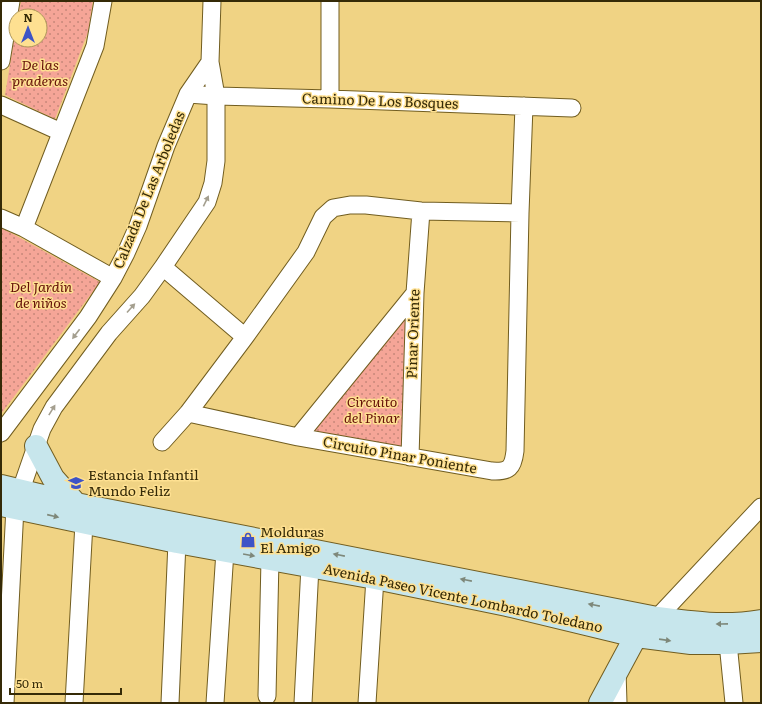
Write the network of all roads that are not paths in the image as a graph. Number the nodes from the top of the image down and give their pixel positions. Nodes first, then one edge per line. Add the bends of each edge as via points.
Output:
1 (11, 1) edge
2 (103, 1) edge
3 (212, 1) edge
4 (330, 1) edge
5 (1, 61) edge
6 (210, 62) junction
7 (188, 94) junction
8 (216, 96) junction
9 (330, 99) junction
10 (1, 105) edge
11 (524, 106) junction
12 (572, 108) dead end
13 (61, 132) junction
14 (421, 211) junction
15 (520, 213) junction
16 (1, 218) edge
17 (24, 228) junction
18 (163, 267) junction
19 (113, 278) junction
20 (414, 293) junction
21 (88, 317) junction
22 (109, 333) junction
23 (245, 337) junction
24 (188, 413) junction
25 (1, 434) edge
26 (298, 438) junction
27 (162, 442) dead end
28 (36, 446) junction
29 (410, 457) junction
30 (10, 497) edge
31 (761, 507) edge
32 (80, 513) junction
33 (177, 542) junction
34 (225, 551) junction
35 (270, 559) junction
36 (310, 566) junction
37 (375, 578) junction
38 (657, 618) junction
39 (761, 621) edge
40 (636, 636) junction
41 (761, 641) edge
42 (728, 643) junction
43 (617, 671) junction
44 (267, 696) dead end
45 (5, 703) edge
46 (74, 703) edge
47 (170, 703) edge
48 (215, 703) edge
49 (303, 703) edge
50 (368, 703) edge
51 (600, 703) edge
52 (618, 703) edge
53 (734, 703) edge

1 - 5 street
2 - 13 street via 95,46
3 - 6 street
4 - 9 street
6 - 7 street, Calzada De Las Arboledas
6 - 8 street
7 - 8 street, Camino De Los Bosques
7 - 19 street, Calzada De Las Arboledas via 166,146 138,226
8 - 9 street, Camino De Los Bosques
18 -> 8 street via 207,202 213,183 216,161
9 - 11 street, Camino De Los Bosques
10 - 13 street
11 - 12 street, Camino De Los Bosques
11 - 15 street
13 - 17 street
14 - 15 street
14 - 20 street, Pinar Oriente
14 - 23 street via 366,205 333,208 323,217 306,252
15 - 29 street, Circuito Pinar Poniente via 515,451 512,465 503,472
16 - 17 street
17 - 19 street
22 -> 18 street via 142,296
18 - 23 street
19 - 21 street, Calzada De Las Arboledas
20 - 26 street, Circuito Pinar Poniente
20 - 29 street, Pinar Oriente
21 - 22 street
21 -> 25 street, Calzada De Las Arboledas
28 -> 22 street via 54,408
23 - 24 street
24 - 26 street, Circuito Pinar Poniente
24 - 27 street
26 - 29 street, Circuito Pinar Poniente
28 - 30 street
28 - 32 main road via 53,478
30 - 32 main road, Avenida Paseo Vicente Lombardo Toledano
30 - 45 street
31 - 38 street
32 - 33 main road, Avenida Paseo Vicente Lombardo Toledano
38 -> 32 main road, Avenida Paseo Vicente Lombardo Toledano
32 - 46 street
33 - 34 main road, Avenida Paseo Vicente Lombardo Toledano
33 - 47 street
34 -> 35 main road, Avenida Paseo Vicente Lombardo Toledano
34 - 48 street
35 - 36 main road, Avenida Paseo Vicente Lombardo Toledano
35 - 44 street
36 - 37 main road, Avenida Paseo Vicente Lombardo Toledano
36 - 49 street
37 - 40 main road, Avenida Paseo Vicente Lombardo Toledano via 507,605
37 - 50 street
39 -> 38 main road, Avenida Paseo Vicente Lombardo Toledano via 699,624
38 - 40 main road
40 -> 42 main road, Avenida Paseo Vicente Lombardo Toledano via 691,643
40 - 43 main road
41 - 42 main road, Avenida Paseo Vicente Lombardo Toledano
42 - 53 street
43 - 51 main road
43 - 52 street

